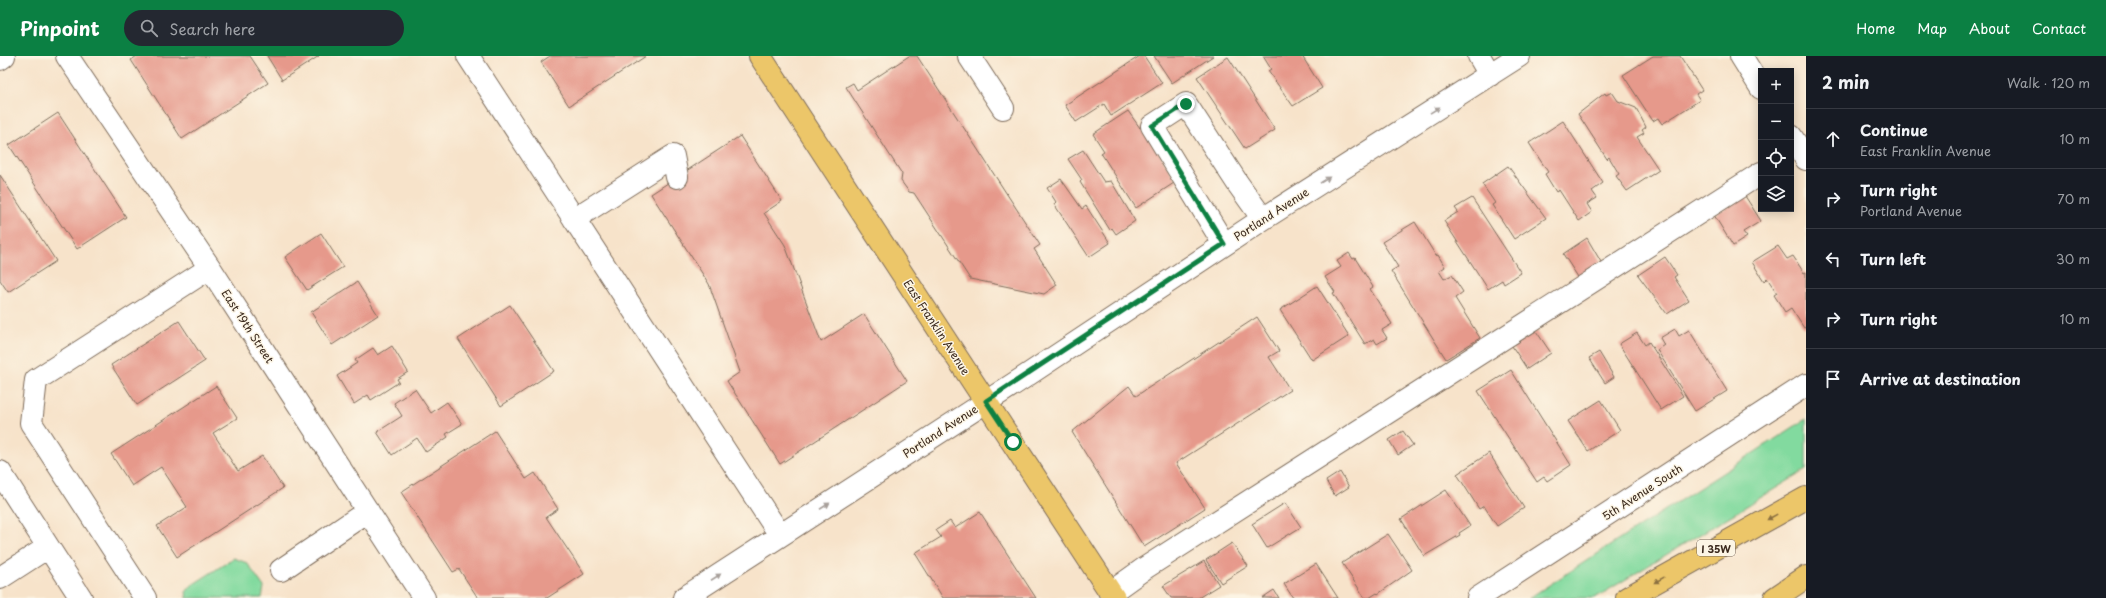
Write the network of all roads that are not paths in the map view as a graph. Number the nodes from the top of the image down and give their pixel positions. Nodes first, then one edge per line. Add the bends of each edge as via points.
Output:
1 (4, 56) edge
2 (67, 56) edge
3 (468, 56) edge
4 (969, 56) edge
5 (1479, 56) edge
6 (1519, 56) edge
7 (1741, 56) edge
8 (0, 58) edge
9 (766, 58) edge
10 (1490, 75) junction
11 (1758, 83) edge
12 (1003, 108) dead end
13 (1758, 175) edge
14 (677, 177) dead end
15 (574, 219) junction
16 (1263, 219) junction
17 (1224, 244) junction
18 (210, 268) junction
19 (1806, 384) edge
20 (986, 401) junction
21 (0, 472) edge
22 (1806, 498) edge
23 (368, 511) junction
24 (780, 535) junction
25 (48, 547) junction
26 (281, 570) dead end
27 (1806, 577) edge
28 (0, 578) edge
29 (1112, 595) edge
30 (81, 598) edge
31 (145, 598) edge
32 (424, 598) edge
33 (684, 598) edge
34 (1478, 598) edge
35 (1627, 598) edge
36 (1775, 598) edge

1 - 8 street
2 - 18 street, East 19th Street
3 - 15 street
4 - 12 street
5 - 10 street
6 - 10 street, Portland Avenue
7 - 11 street
9 - 20 main road, East Franklin Avenue
16 -> 10 street, Portland Avenue
13 - 29 street via 1145,568
14 - 15 street via 673,156
15 - 24 street
16 - 17 street, Portland Avenue
16 - 17 street via 1186,104 1152,126
17 - 20 street, Portland Avenue
18 - 23 street, East 19th Street
18 - 31 street via 36,380 31,423
19 - 34 street, 5th Avenue South
24 -> 20 street, Portland Avenue
20 - 29 main road, East Franklin Avenue
21 - 25 street
22 -> 35 main road, I 35W
23 - 26 street
23 - 32 street, East 19th Street
33 -> 24 street, Portland Avenue
25 - 28 street
25 - 30 street
27 - 36 main road

